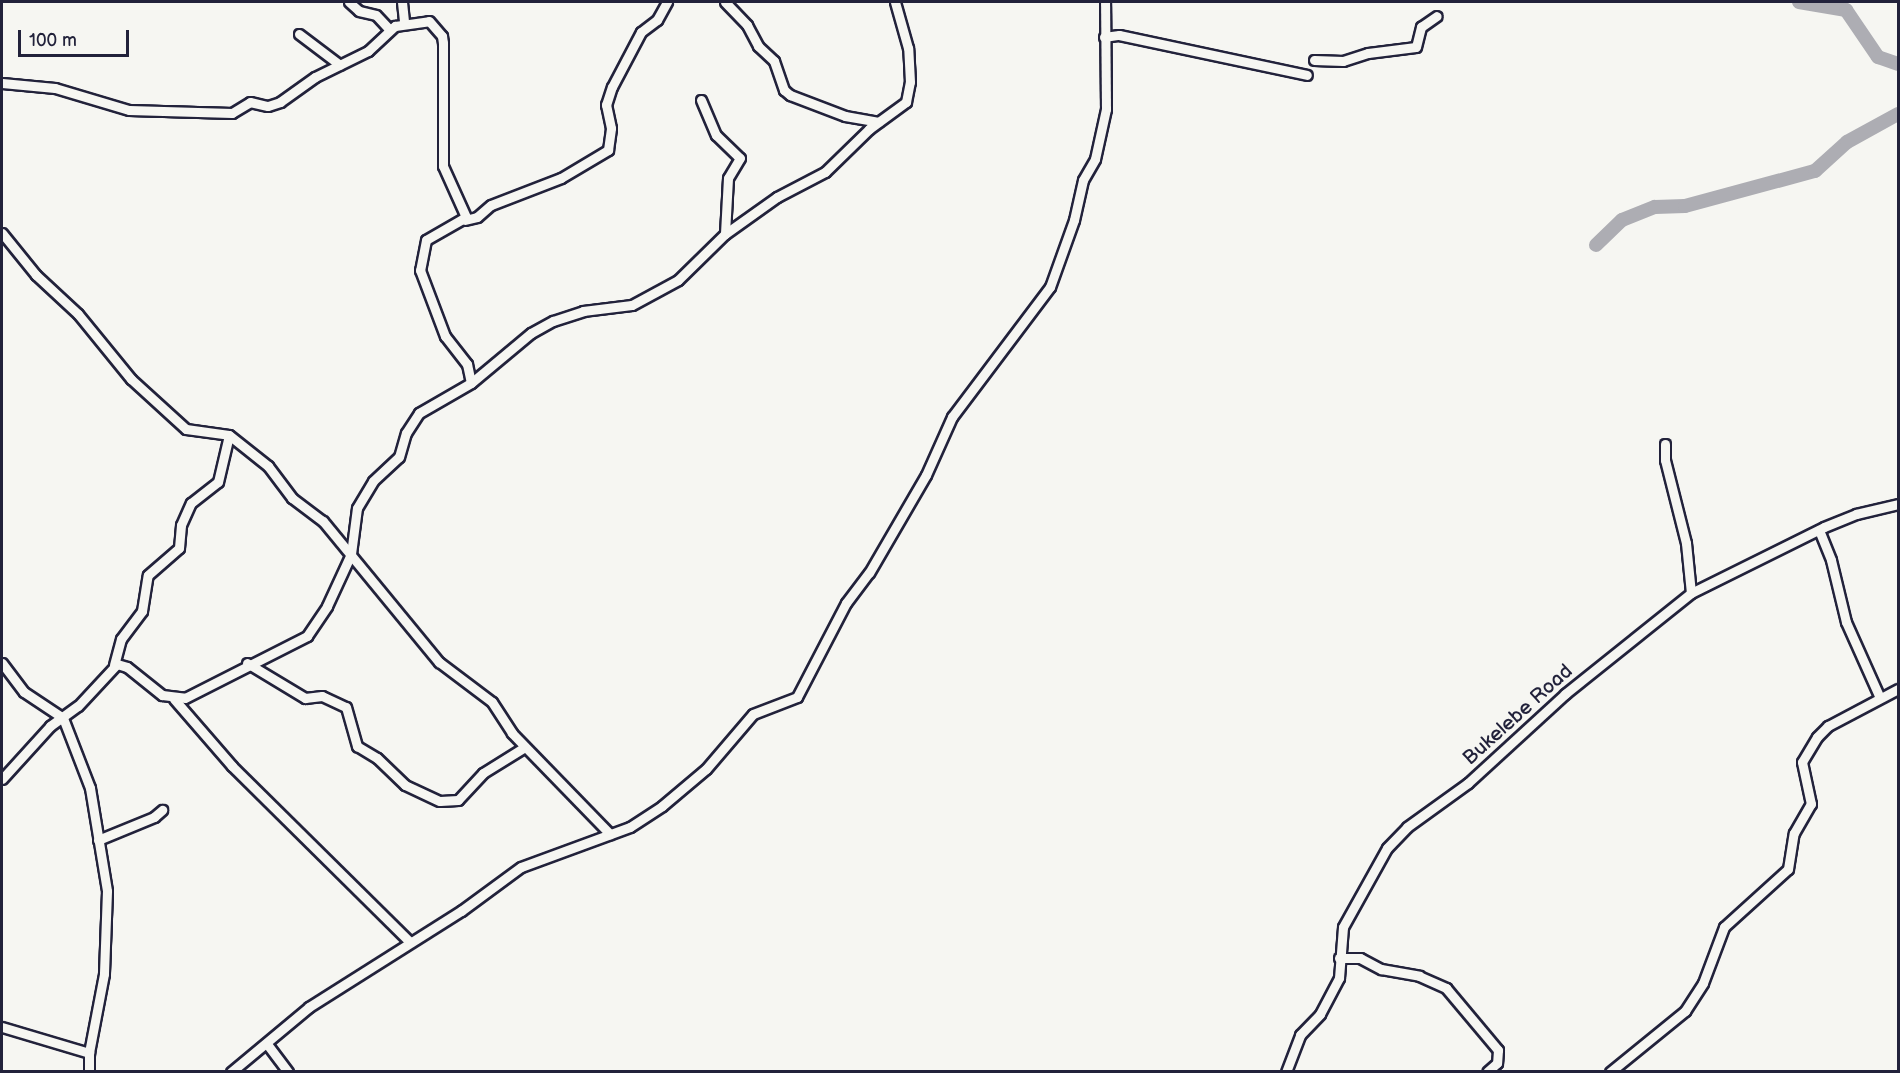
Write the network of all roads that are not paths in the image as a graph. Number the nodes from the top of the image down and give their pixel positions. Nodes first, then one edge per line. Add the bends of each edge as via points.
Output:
1 (349, 2) edge
2 (402, 2) edge
3 (667, 2) edge
4 (725, 2) edge
5 (895, 2) edge
6 (1105, 2) edge
7 (1437, 16) dead end
8 (404, 22) junction
9 (389, 29) junction
10 (299, 34) dead end
11 (1104, 37) junction
12 (1314, 60) dead end
13 (340, 65) junction
14 (1307, 75) dead end
15 (2, 83) edge
16 (701, 100) dead end
17 (878, 122) junction
18 (465, 220) junction
19 (2, 233) edge
20 (725, 234) junction
21 (471, 383) junction
22 (229, 435) junction
23 (1665, 444) dead end
24 (1899, 504) edge
25 (1819, 530) junction
26 (351, 554) junction
27 (1691, 593) junction
28 (2, 663) edge
29 (247, 663) junction
30 (114, 665) junction
31 (1899, 689) edge
32 (1880, 698) junction
33 (174, 699) junction
34 (63, 718) junction
35 (525, 747) junction
36 (2, 779) edge
37 (162, 810) dead end
38 (610, 834) junction
39 (98, 840) junction
40 (409, 940) junction
41 (1339, 958) junction
42 (2, 1026) edge
43 (267, 1044) junction
44 (89, 1053) junction
45 (89, 1071) edge
46 (231, 1071) edge
47 (288, 1071) edge
48 (1286, 1071) edge
49 (1487, 1071) edge
50 (1610, 1071) edge

1 - 9 street via 359,11 381,19
2 - 8 street
3 - 18 street via 657,20 640,32 608,98 612,142 608,150 561,178 491,205 477,217
4 - 17 street via 747,25 758,46 774,60 784,90 790,95 845,116
5 - 17 street via 908,48 910,89 906,102
6 - 11 street
7 - 12 street via 1421,27 1416,46 1368,53 1343,62
8 - 9 street
8 - 18 street via 429,21 442,36 442,166 464,208
9 - 13 street via 374,46
10 - 13 street
11 - 14 street via 1119,35
11 - 38 street via 1107,89 1100,138 1050,287 952,417 926,475 869,573 846,603 808,683 797,697 753,714 706,769 670,801 630,827
13 - 15 street via 274,105 250,102 232,113 129,110 55,88
16 - 20 street via 716,135 740,158 728,178
17 - 20 street via 815,179 777,197
18 - 21 street via 426,240 420,260 445,336 467,364
19 - 22 street via 36,275 78,314 131,379 186,429
20 - 21 street via 678,280 647,299 553,321
21 - 26 street via 426,408 412,421 399,457 373,481 357,508
22 - 26 street via 268,466 292,498 311,510
22 - 30 street via 218,482 191,503 181,525 179,548 148,575 142,611 121,639
23 - 27 street via 1665,460 1686,543
24 - 25 street, Bukelebe Road via 1856,514
25 - 27 street, Bukelebe Road
25 - 32 street via 1831,560 1846,622
26 - 29 street via 327,606 307,636
26 - 35 street via 439,662 492,702
27 - 41 street, Bukelebe Road via 1565,694 1468,783 1398,836 1342,927
28 - 34 street via 24,692
29 - 33 street via 198,692
29 - 35 street via 305,698 322,696 346,707 357,746 377,758 405,785 440,801 458,800 483,773
30 - 33 street via 127,667 150,687
30 - 34 street via 96,689
31 - 32 street
32 - 50 street via 1828,726 1817,737 1802,769 1811,804 1794,832 1788,869 1724,927 1703,983 1684,1011
33 - 40 street via 239,774
34 - 36 street via 50,726
34 - 39 street via 86,773
35 - 38 street
37 - 39 street
38 - 40 street via 521,867 461,911
39 - 44 street via 108,891 104,974
40 - 43 street via 309,1007
41 - 48 street, Bukelebe Road via 1339,978 1320,1014 1300,1035
41 - 49 street via 1360,958 1382,969 1419,976 1446,988 1498,1050 1497,1063
42 - 44 street
43 - 46 street
43 - 47 street
44 - 45 street

